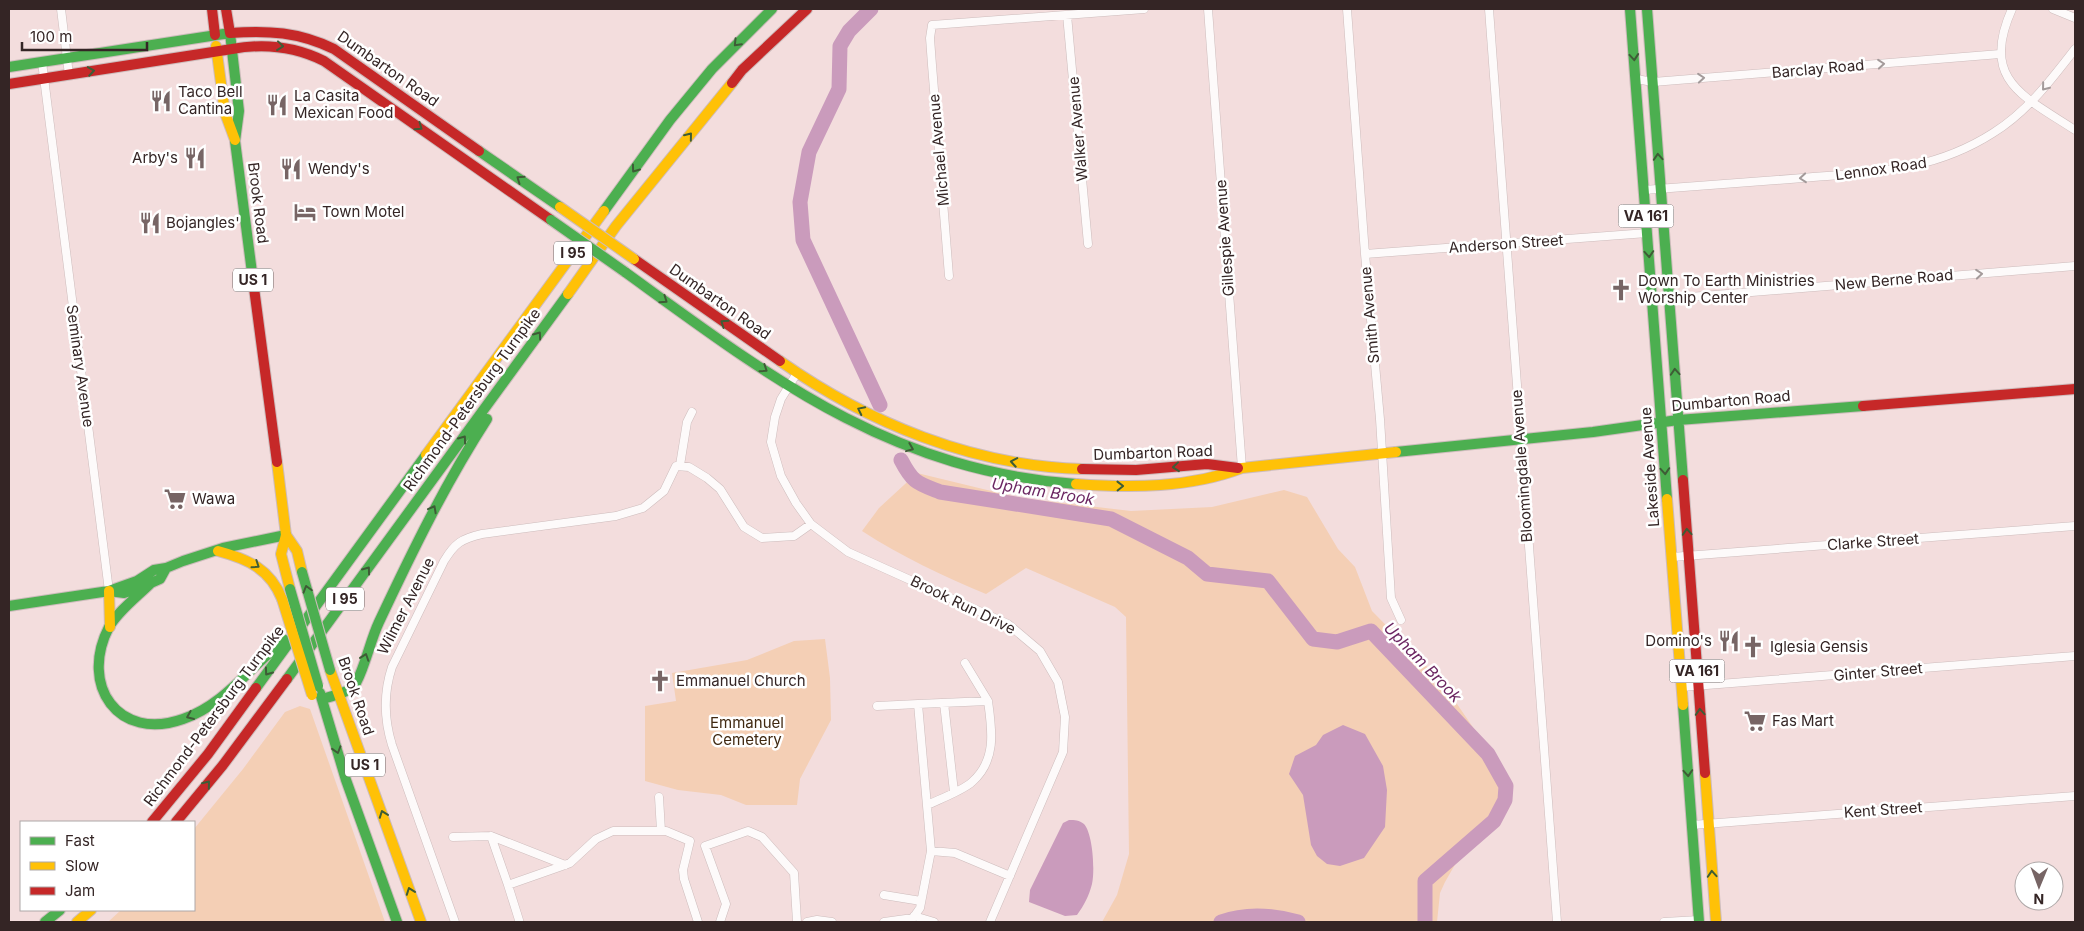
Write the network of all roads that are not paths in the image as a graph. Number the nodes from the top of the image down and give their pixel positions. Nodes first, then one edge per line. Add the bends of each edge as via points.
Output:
1 (61, 9) edge
2 (212, 9) edge
3 (226, 9) edge
4 (772, 9) edge
5 (807, 9) edge
6 (1144, 9) edge
7 (1208, 9) edge
8 (1347, 9) edge
9 (1488, 9) edge
10 (1630, 9) edge
11 (1647, 9) edge
12 (2012, 9) edge
13 (2054, 9) edge
14 (1067, 15) junction
15 (2075, 18) edge
16 (230, 33) junction
17 (215, 35) junction
18 (232, 49) junction
19 (2075, 49) edge
20 (217, 52) junction
21 (2000, 54) junction
22 (67, 58) junction
23 (42, 62) junction
24 (9, 67) edge
25 (69, 74) junction
26 (45, 78) junction
27 (1636, 79) junction
28 (1653, 82) junction
29 (9, 84) edge
30 (2032, 101) junction
31 (2075, 130) edge
32 (236, 141) junction
33 (1661, 189) junction
34 (1644, 190) junction
35 (1647, 233) junction
36 (1088, 244) dead end
37 (1505, 244) junction
38 (1365, 254) junction
39 (2075, 266) edge
40 (949, 276) dead end
41 (1669, 299) junction
42 (1652, 300) junction
43 (797, 374) junction
44 (510, 375) junction
45 (789, 386) junction
46 (2075, 389) edge
47 (692, 412) dead end
48 (1678, 420) junction
49 (1662, 422) junction
50 (1520, 440) junction
51 (1382, 454) junction
52 (680, 465) junction
53 (1242, 468) junction
54 (811, 524) junction
55 (2075, 526) edge
56 (286, 535) junction
57 (214, 550) junction
58 (1688, 556) junction
59 (1672, 557) junction
60 (166, 568) junction
61 (151, 583) junction
62 (109, 592) junction
63 (9, 606) edge
64 (1401, 620) dead end
65 (110, 628) junction
66 (296, 632) junction
67 (2075, 656) edge
68 (966, 663) dead end
69 (1698, 686) junction
70 (1681, 687) junction
71 (317, 693) junction
72 (339, 694) junction
73 (988, 702) junction
74 (944, 703) junction
75 (918, 704) junction
76 (877, 706) dead end
77 (954, 792) junction
78 (2075, 796) edge
79 (659, 797) dead end
80 (927, 805) junction
81 (153, 821) edge
82 (177, 821) edge
83 (1708, 823) junction
84 (1692, 825) junction
85 (661, 831) junction
86 (491, 836) junction
87 (453, 837) dead end
88 (690, 841) junction
89 (705, 846) junction
90 (931, 851) junction
91 (565, 865) junction
92 (1010, 876) junction
93 (508, 885) junction
94 (884, 895) dead end
95 (922, 902) junction
96 (59, 911) edge
97 (90, 911) edge
98 (912, 919) edge
99 (519, 920) dead end
100 (1699, 921) edge
101 (45, 922) edge
102 (77, 922) edge
103 (397, 922) edge
104 (421, 922) edge
105 (455, 922) edge
106 (698, 922) edge
107 (720, 922) edge
108 (797, 922) edge
109 (807, 922) edge
110 (832, 922) edge
111 (884, 922) edge
112 (934, 922) edge
113 (990, 922) edge
114 (1557, 922) edge
115 (1664, 922) edge
116 (1716, 922) edge

1 - 22 street
2 - 17 main road, Brook Road
3 - 16 main road, Brook Road
4 -> 66 main road, Richmond-Petersburg Turnpike / I 95 via 712,69 670,120
44 -> 5 main road, Richmond-Petersburg Turnpike / I 95 via 616,226 736,77
6 - 14 street
7 - 53 street, Gillespie Avenue
8 - 38 street, Smith Avenue
9 - 37 street, Bloomingdale Avenue
10 -> 27 main road, Lakeside Avenue / VA 161
11 - 28 main road, Lakeside Avenue / VA 161
12 - 21 street
13 - 15 street
14 - 36 street, Walker Avenue
14 - 40 street, Michael Avenue via 933,25 930,38
16 - 17 main road, Dumbarton Road
16 - 18 main road, Brook Road / US 1
43 -> 16 main road, Dumbarton Road, bridge via 324,44 304,35 282,31
17 - 20 main road, Brook Road
17 - 22 main road, Dumbarton Road
18 - 20 main road, Dumbarton Road
18 - 32 main road, Brook Road / US 1 via 239,111
18 -> 45 main road, Dumbarton Road, bridge via 279,46 314,55
19 -> 30 street, Lennox Road
25 -> 20 main road, Dumbarton Road
20 - 32 main road, Brook Road / US 1 via 225,113
28 -> 21 street, Barclay Road
21 - 30 street via 2009,79
22 - 23 main road, Dumbarton Road
22 - 25 street
23 - 24 main road, Dumbarton Road
23 - 26 street, Seminary Avenue
25 - 26 main road, Dumbarton Road
26 - 29 main road, Dumbarton Road
26 - 62 street, Seminary Avenue
27 - 28 street, Barclay Road
27 - 34 main road, Lakeside Avenue / VA 161
33 -> 28 main road, Lakeside Avenue / VA 161
30 - 31 street
30 -> 33 street, Lennox Road via 2014,118 1976,144 1925,164 1885,171
32 - 56 main road, Brook Road / US 1
33 - 34 street, Lennox Road
33 - 41 main road, Lakeside Avenue / VA 161
34 - 35 main road, Lakeside Avenue / VA 161
35 - 37 street, Anderson Street
35 -> 42 main road, Lakeside Avenue / VA 161
37 - 38 street, Anderson Street
37 - 50 street, Bloomingdale Avenue
38 - 51 street, Smith Avenue
41 -> 39 street, New Berne Road
41 - 42 street, New Berne Road
48 -> 41 main road, Lakeside Avenue / VA 161
42 - 49 main road, Lakeside Avenue / VA 161
43 - 45 street
53 -> 43 main road, Dumbarton Road via 1207,464 1102,470 1059,468 994,458 899,428 838,399
72 -> 44 main road via 355,684 373,635 422,530 460,462 484,427
82 -> 44 main road, Richmond-Petersburg Turnpike / I 95 via 223,765
45 -> 53 main road, Dumbarton Road via 857,425 912,449 1005,476 1052,483 1128,486 1210,479
45 - 54 street via 772,426 772,451 796,503
46 - 48 main road, Dumbarton Road
47 - 52 street, Wilmer Avenue via 687,422
48 - 49 main road, Dumbarton Road
58 -> 48 main road, Lakeside Avenue / VA 161
49 - 50 main road, Dumbarton Road
49 -> 59 main road, Lakeside Avenue / VA 161
50 - 51 main road, Dumbarton Road
50 - 114 street, Bloomingdale Avenue
51 - 53 main road, Dumbarton Road
51 - 64 street, Smith Avenue via 1392,598
52 - 54 street via 698,472 720,489 744,527 762,538 794,536
52 - 105 street, Wilmer Avenue via 676,466 664,491 643,508 630,513 482,534 461,540 444,561 392,667 385,695 385,715 388,733
54 - 92 street, Brook Run Drive via 848,552 1008,624 1034,644 1054,673 1065,717 1063,752
55 - 58 street, Clarke Street
56 - 57 main road
56 - 71 main road, Brook Road / US 1, bridge via 281,554
72 -> 56 main road, Brook Road / US 1, bridge via 297,551
57 - 60 main road
57 -> 71 main road, bridge via 245,558 272,578
58 - 59 street, Clarke Street
58 - 69 main road, Lakeside Avenue / VA 161
59 - 70 main road, Lakeside Avenue / VA 161
60 - 61 main road via 160,579
60 - 62 main road via 154,570
61 - 62 main road via 124,593
61 - 65 main road
62 - 63 main road
62 - 65 main road
66 -> 65 main road via 216,702 185,718 144,724 124,716 103,694 99,681 100,658
66 -> 81 main road, Richmond-Petersburg Turnpike / I 95 via 208,754
67 - 69 street, Ginter Street
68 - 73 street
69 - 70 street, Ginter Street
83 -> 69 main road, Lakeside Avenue / VA 161
70 -> 84 main road, Lakeside Avenue / VA 161
71 - 72 main road
71 -> 103 main road, US 1
104 -> 72 main road, Brook Road / US 1
73 - 74 street
73 - 77 street via 992,745 982,770 972,782
74 - 75 street
74 - 77 street
75 - 76 street
75 - 80 street
77 - 80 street
78 - 83 street, Kent Street
79 - 85 street
80 - 90 street
83 - 84 street, Kent Street
116 -> 83 main road, Lakeside Avenue / VA 161
84 - 100 main road, Lakeside Avenue / VA 161
85 - 88 street
85 - 91 street via 613,831 596,839
86 - 87 street
86 - 91 street
86 - 93 street
88 - 89 street
88 - 106 street via 683,870
89 - 107 street via 726,904
89 - 108 street via 748,831 762,837 794,873
90 - 92 street via 955,853
90 - 95 street
91 - 93 street
92 - 113 street, Brook Run Drive
93 - 99 street
94 - 95 street
95 - 98 street
96 - 101 main road
97 - 102 main road
98 - 111 street
98 - 112 street
100 - 115 street
109 - 110 street

